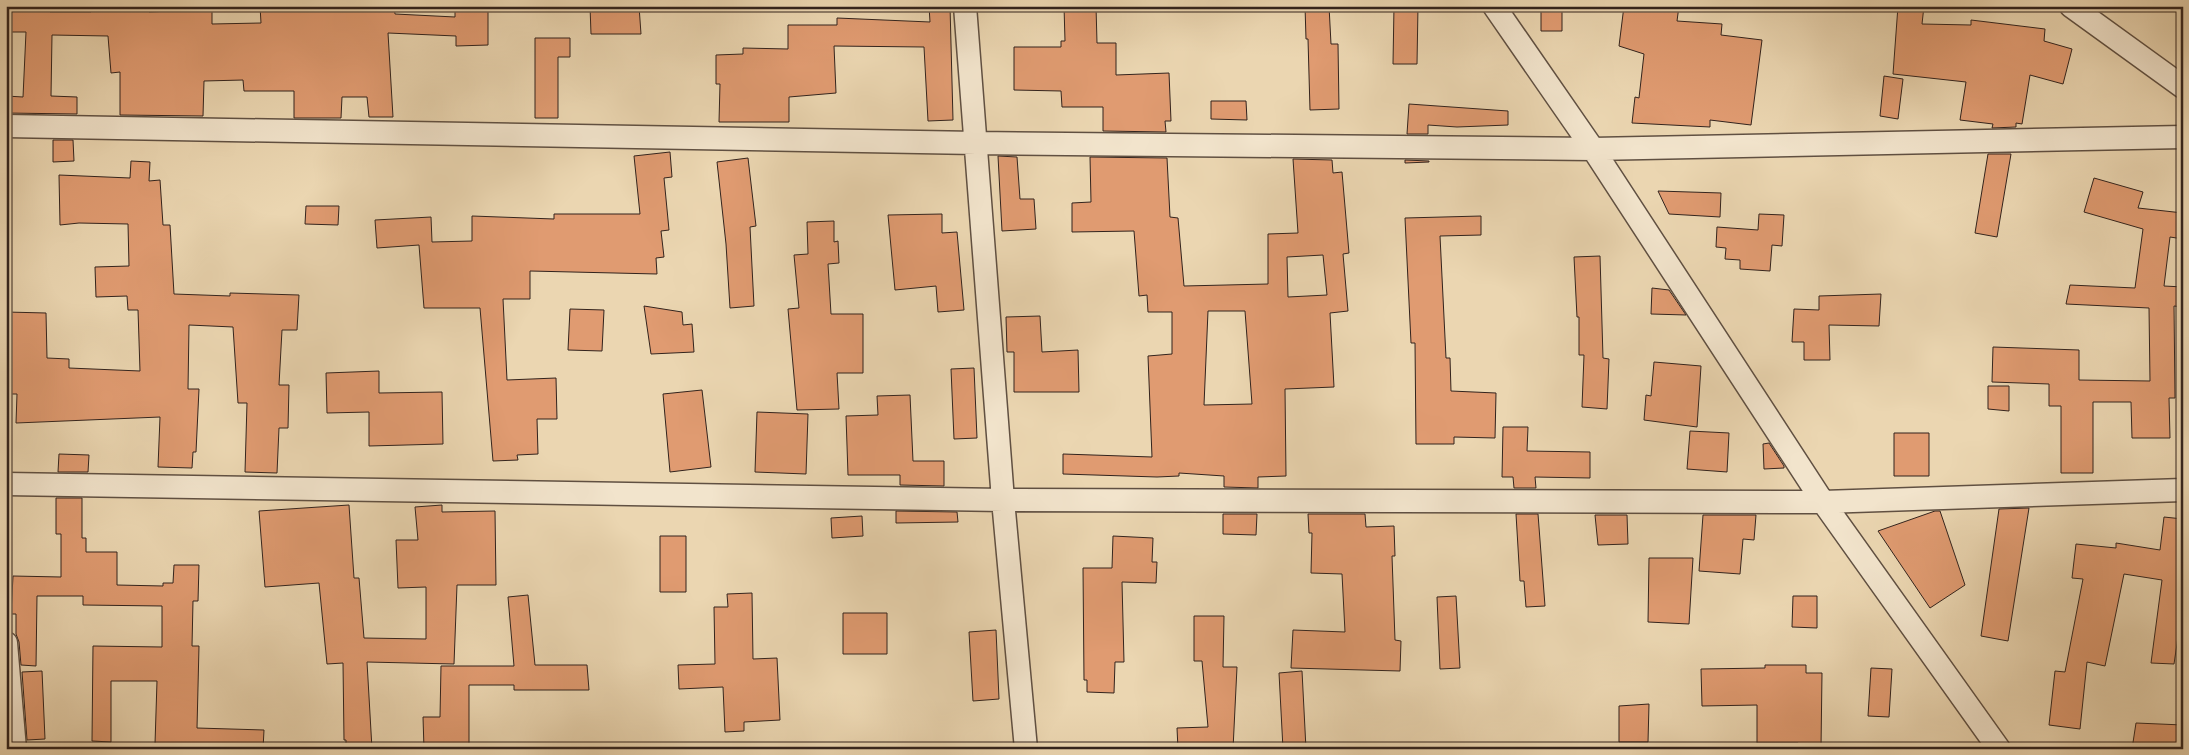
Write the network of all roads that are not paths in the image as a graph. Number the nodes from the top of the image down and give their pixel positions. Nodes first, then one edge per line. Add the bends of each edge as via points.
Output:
1 (965, 6) edge
2 (1494, 6) edge
3 (2071, 6) edge
4 (2183, 87) edge
5 (6, 126) edge
6 (2183, 137) edge
7 (976, 143) junction
8 (1593, 149) junction
9 (6, 484) edge
10 (2183, 490) edge
11 (1003, 500) junction
12 (1822, 502) junction
13 (6, 643) edge
14 (16, 749) edge
15 (1026, 749) edge
16 (1999, 749) edge

1 - 7 street
2 - 8 street
3 - 4 street
5 - 7 street
6 - 8 street
7 - 8 street
7 - 11 street
8 - 12 street
9 - 11 street
10 - 12 street
11 - 12 street
11 - 15 street
12 - 16 street
13 - 14 street

